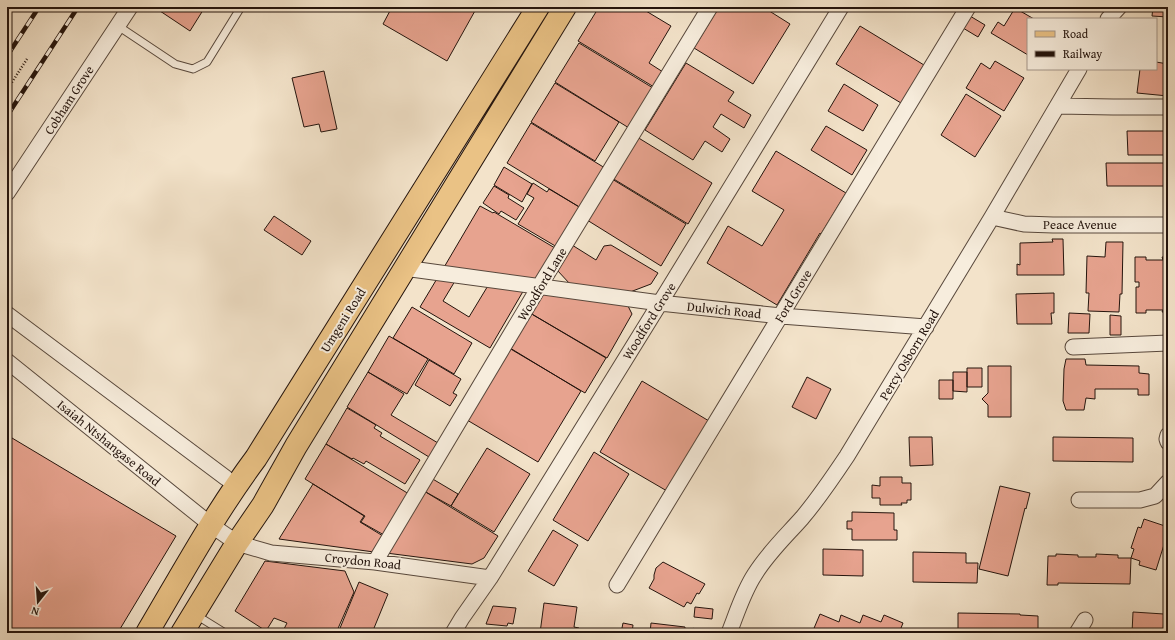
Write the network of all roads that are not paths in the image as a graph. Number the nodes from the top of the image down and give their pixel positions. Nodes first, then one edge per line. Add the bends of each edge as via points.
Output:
1 (130, 7) edge
2 (242, 7) edge
3 (538, 7) edge
4 (565, 7) edge
5 (710, 7) edge
6 (841, 7) edge
7 (968, 7) edge
8 (1106, 7) edge
9 (1119, 7) edge
10 (1104, 18) edge
11 (1109, 18) edge
12 (118, 26) junction
13 (1077, 70) edge
14 (1058, 106) junction
15 (1168, 107) edge
16 (7, 193) edge
17 (992, 217) junction
18 (1168, 224) edge
19 (404, 268) junction
20 (539, 287) junction
21 (660, 303) junction
22 (7, 314) edge
23 (781, 316) junction
24 (926, 327) junction
25 (1168, 343) edge
26 (1073, 347) dead end
27 (7, 361) edge
28 (1168, 435) edge
29 (1168, 442) edge
30 (226, 478) dead end
31 (1168, 482) edge
32 (1079, 500) dead end
33 (211, 525) junction
34 (237, 543) junction
35 (375, 562) junction
36 (490, 578) junction
37 (616, 585) dead end
38 (194, 614) junction
39 (1086, 620) dead end
40 (147, 633) edge
41 (182, 633) edge
42 (225, 633) edge
43 (453, 633) edge
44 (729, 633) edge
45 (1078, 633) edge

1 - 12 street, Cobham Grove
2 - 12 lane via 207,62 193,69 175,64
3 - 33 main road, Umgeni Road via 256,458
4 - 19 main road, Umgeni Road
5 - 20 street, Woodford Lane
6 - 21 street, Woodford Grove
7 - 23 street, Ford Grove
8 - 10 street
9 - 11 street
12 - 16 street, Cobham Grove
13 - 14 street, Percy Osborn Road
14 - 15 street
14 - 17 street, Percy Osborn Road
17 - 18 street, Peace Avenue via 1024,224
17 - 24 street, Percy Osborn Road
19 - 20 street, Dulwich Road
19 - 34 main road, Umgeni Road via 263,505
20 - 21 street, Dulwich Road
20 - 35 street, Woodford Lane
21 - 23 street, Dulwich Road
21 - 36 street, Woodford Grove
22 - 30 street
23 - 24 street, Dulwich Road
23 - 37 street, Ford Grove
24 - 44 street, Percy Osborn Road via 827,487 772,550 754,575
25 - 26 street
27 - 33 street, Isaiah Ntshangase Road
28 - 29 street
31 - 32 street via 1155,496 1140,500
33 - 34 street, Isaiah Ntshangase Road
33 - 40 main road, Umgeni Road
34 - 35 street, Croydon Road via 271,553
34 - 38 main road, Umgeni Road
35 - 36 street, Croydon Road
36 - 43 street, Woodford Grove
38 - 41 main road, Umgeni Road
38 - 42 lane
39 - 45 street

